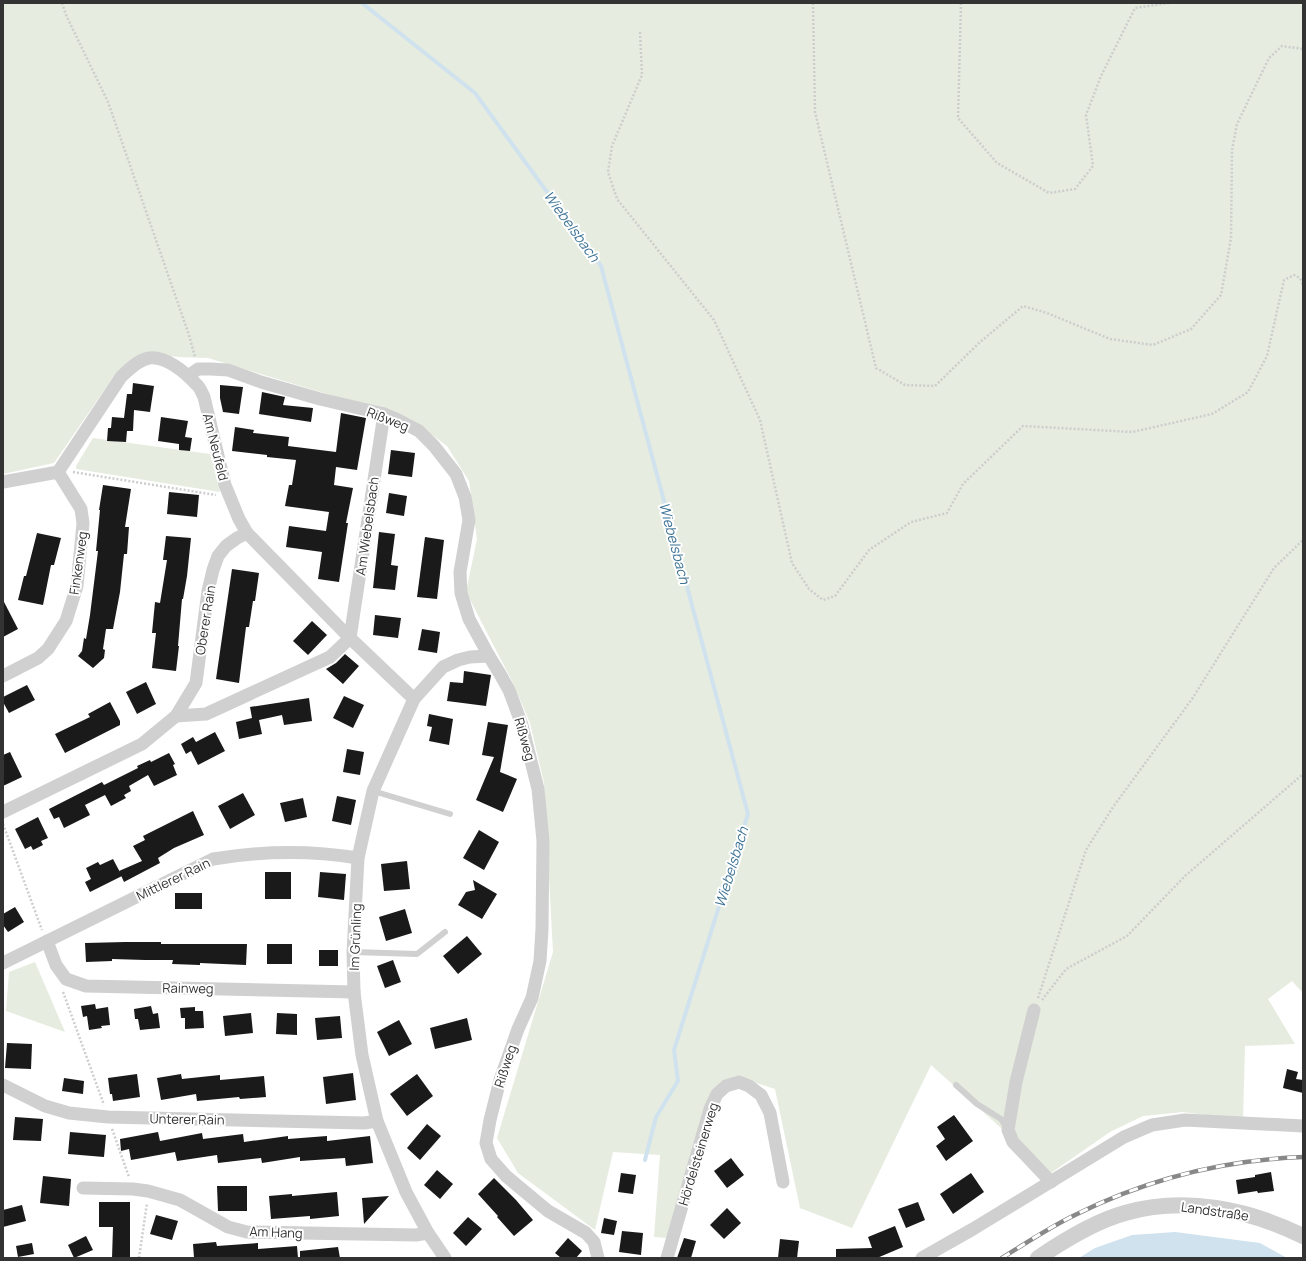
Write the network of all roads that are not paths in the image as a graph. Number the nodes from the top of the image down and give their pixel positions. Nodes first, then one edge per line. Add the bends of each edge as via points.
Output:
1 (193, 373) junction
2 (384, 414) junction
3 (59, 471) junction
4 (3, 482) edge
5 (247, 533) junction
6 (350, 638) junction
7 (489, 656) junction
8 (3, 676) edge
9 (414, 700) junction
10 (176, 716) junction
11 (373, 791) junction
12 (3, 812) edge
13 (450, 814) dead end
14 (358, 858) junction
15 (445, 932) dead end
16 (46, 941) junction
17 (353, 952) junction
18 (3, 963) edge
19 (354, 992) junction
20 (1034, 1010) road end
21 (3, 1085) edge
22 (956, 1085) dead end
23 (377, 1121) junction
24 (1303, 1126) edge
25 (1008, 1130) junction
26 (783, 1182) dead end
27 (1051, 1182) junction
28 (83, 1188) dead end
29 (428, 1233) junction
30 (1303, 1236) edge
31 (445, 1258) edge
32 (598, 1258) edge
33 (667, 1258) edge
34 (922, 1258) edge
35 (1038, 1258) edge

1 - 2 street, Rißweg via 211,369 228,370 320,399
1 - 3 street, Am Neufeld via 160,358 148,358 130,369 121,377
1 - 5 street, Am Neufeld via 204,397 225,485
2 - 6 street, Am Wiebelsbach
2 - 7 street, Rißweg via 419,432 434,446 456,474 465,497 469,520 460,572 461,593 469,619
3 - 4 street
3 - 8 street, Finkenweg via 81,509 83,523 77,586 66,621 48,649 38,658
5 - 6 street, Am Neufeld
5 - 10 street, Oberer Rain via 226,546 218,556 208,591 196,683
6 - 9 street, Am Neufeld
6 - 10 street via 330,657 206,714
7 - 9 street, Im Grünling via 470,657 443,667
7 - 32 street, Rißweg via 509,690 522,725 538,789 543,849 540,961 532,998 500,1080 486,1143 491,1159 506,1176 548,1211 586,1233 594,1242
9 - 11 street, Im Grünling
10 - 12 street, Oberer Rain via 142,744
11 - 13 lane
11 - 14 street, Im Grünling
14 - 16 street, Mittlerer Rain via 296,852 241,854 213,859
14 - 17 street, Im Grünling
15 - 17 lane via 416,954
16 - 18 street, Mittlerer Rain
16 - 19 street, Rainweg via 56,965 66,979 86,986
17 - 19 street, Im Grünling
19 - 23 street, Im Grünling via 362,1055
20 - 25 street via 1016,1082
21 - 23 street, Unterer Rain via 46,1106 69,1113 108,1117 364,1123
22 - 25 lane via 977,1104 1001,1119
23 - 29 street, Im Grünling via 406,1192
24 - 27 street via 1185,1120 1152,1125 1124,1137
25 - 27 street via 1012,1142
26 - 33 street, Hördelsteinerweg via 770,1113 760,1095 739,1082 726,1086 717,1094 710,1109
27 - 34 street
28 - 29 street, Am Hang via 148,1191 180,1200 228,1227 247,1232 416,1235
29 - 31 street, Im Grünling
30 - 35 street, Landstraße via 1254,1216 1225,1209 1167,1205 1124,1213 1091,1226

